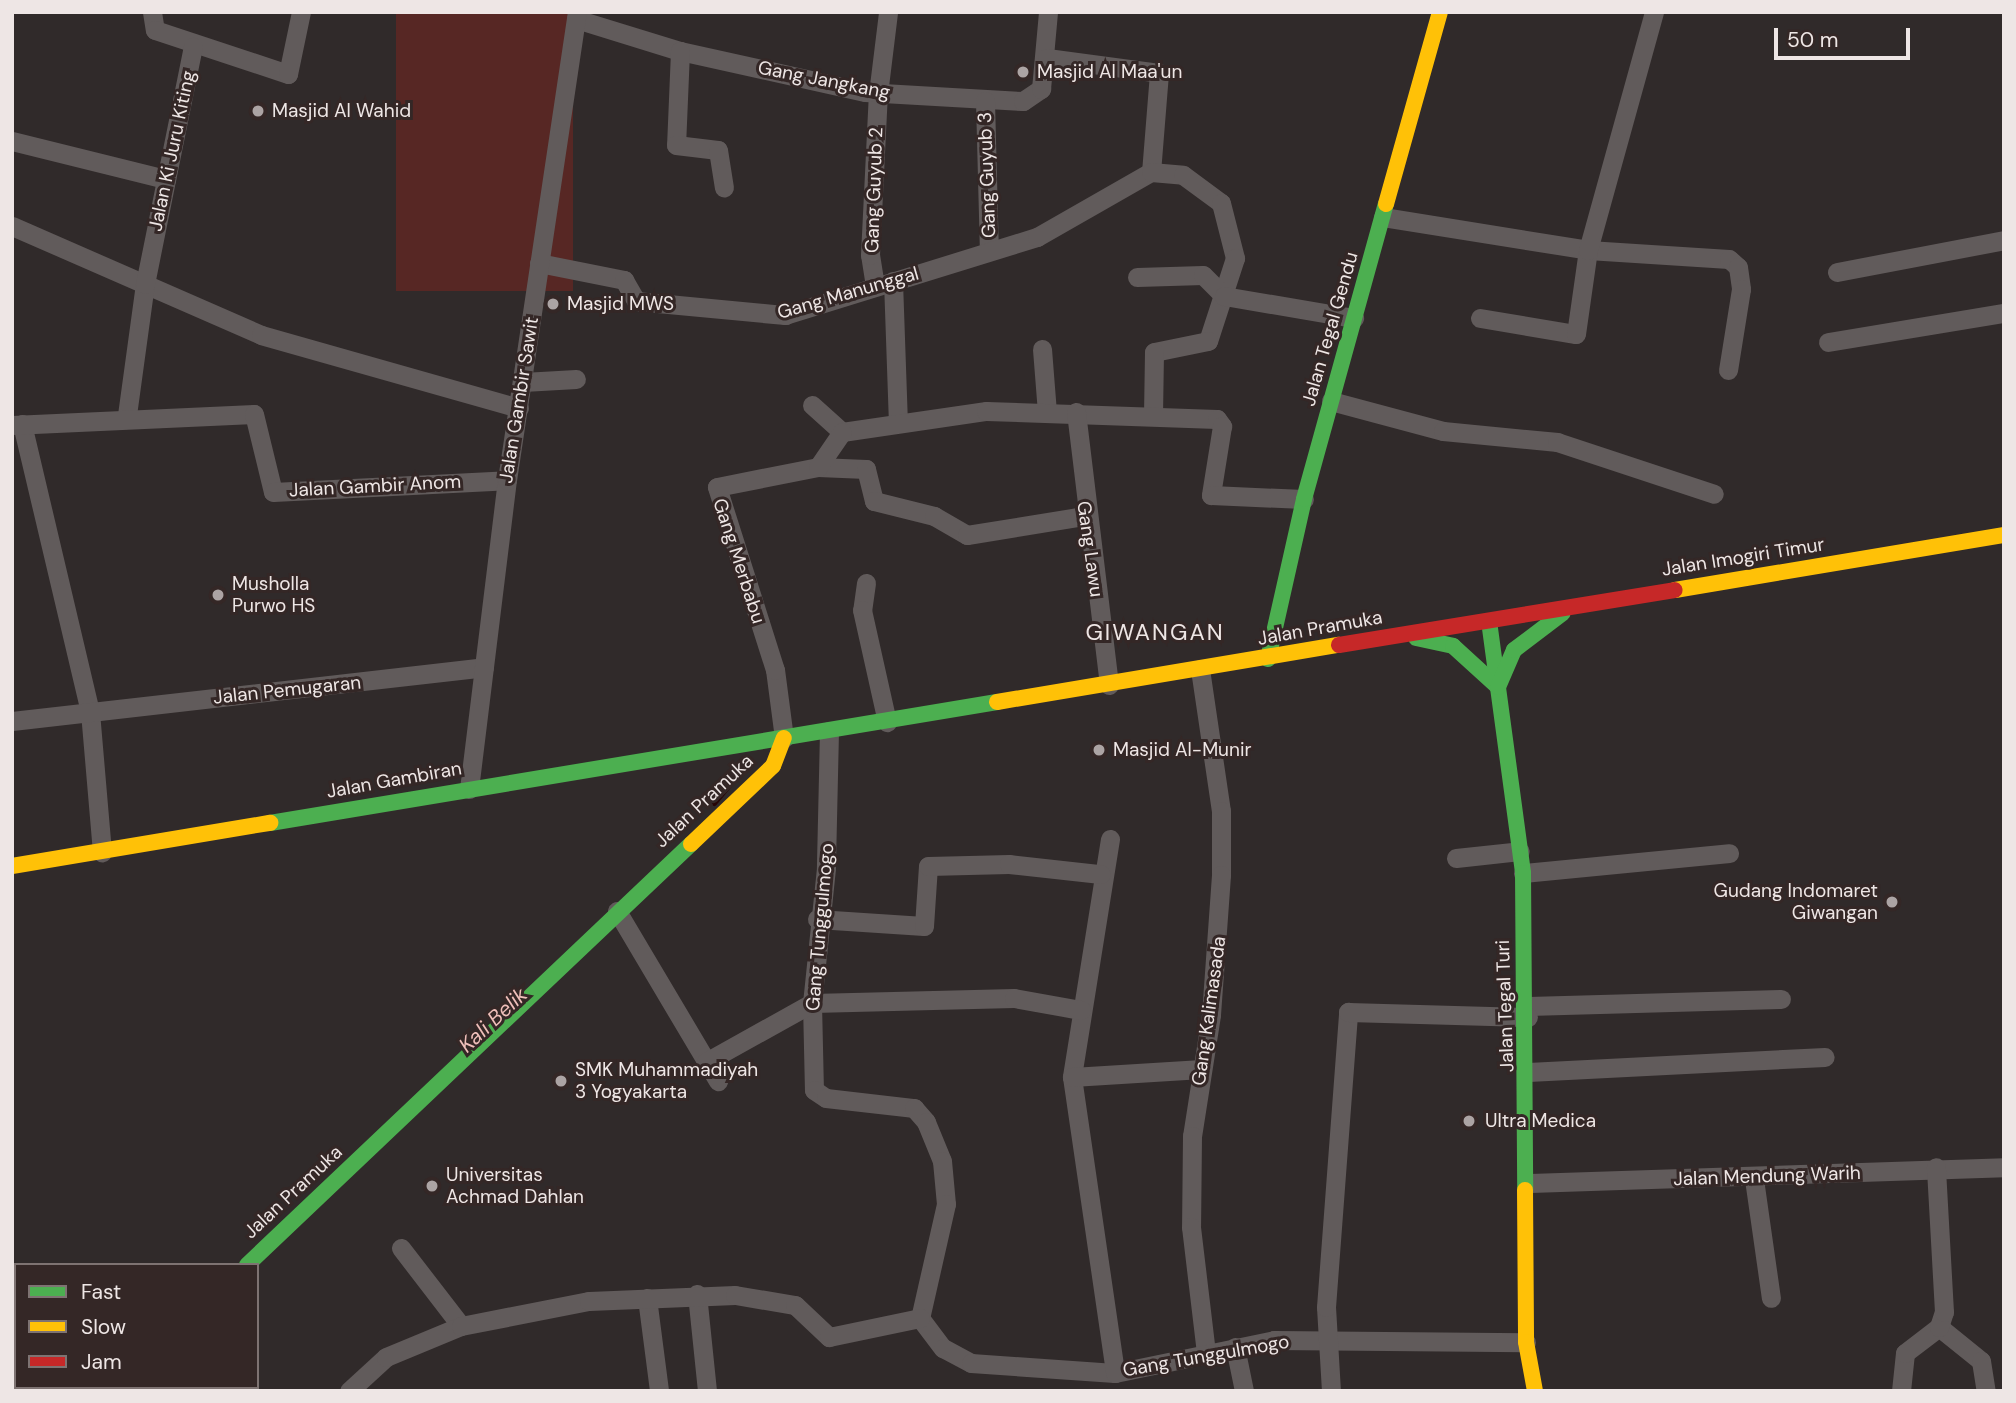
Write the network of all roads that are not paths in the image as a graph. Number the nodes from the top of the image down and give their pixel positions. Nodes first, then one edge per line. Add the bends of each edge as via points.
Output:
1 (152, 12) edge
2 (300, 12) edge
3 (888, 12) edge
4 (1048, 12) edge
5 (1440, 12) edge
6 (1654, 12) edge
7 (577, 16) edge
8 (193, 47) junction
9 (680, 51) junction
10 (1047, 58) junction
11 (878, 94) junction
12 (985, 101) junction
13 (12, 141) edge
14 (1151, 172) junction
15 (166, 179) junction
16 (724, 188) dead end
17 (1383, 217) junction
18 (12, 226) edge
19 (2004, 240) edge
20 (989, 249) junction
21 (1588, 250) junction
22 (539, 264) junction
23 (1837, 272) dead end
24 (1137, 277) dead end
25 (145, 284) junction
26 (884, 284) junction
27 (1224, 296) junction
28 (2004, 313) edge
29 (1354, 318) junction
30 (1480, 318) dead end
31 (1828, 342) dead end
32 (1042, 349) dead end
33 (1728, 370) dead end
34 (576, 379) dead end
35 (523, 382) junction
36 (1331, 401) junction
37 (812, 405) dead end
38 (519, 408) junction
39 (1047, 412) junction
40 (1076, 412) junction
41 (127, 415) junction
42 (1153, 415) junction
43 (898, 422) junction
44 (17, 425) edge
45 (842, 432) junction
46 (818, 467) junction
47 (507, 480) junction
48 (1714, 494) dead end
49 (1304, 499) junction
50 (1084, 516) junction
51 (2004, 535) edge
52 (866, 583) dead end
53 (1574, 607) junction
54 (1489, 621) junction
55 (1404, 635) junction
56 (1268, 659) junction
57 (484, 667) junction
58 (1200, 669) junction
59 (1110, 685) junction
60 (1498, 687) junction
61 (90, 712) junction
62 (12, 721) edge
63 (887, 722) junction
64 (829, 731) junction
65 (784, 738) junction
66 (469, 789) junction
67 (1110, 839) dead end
68 (1520, 850) junction
69 (103, 852) junction
70 (1729, 853) dead end
71 (1456, 858) dead end
72 (12, 866) edge
73 (1100, 873) junction
74 (1523, 873) junction
75 (617, 911) junction
76 (817, 919) junction
77 (1781, 999) dead end
78 (812, 1003) junction
79 (1081, 1010) junction
80 (1528, 1011) junction
81 (1825, 1057) dead end
82 (706, 1062) junction
83 (1202, 1069) junction
84 (1528, 1072) junction
85 (1072, 1077) junction
86 (718, 1082) dead end
87 (1936, 1167) junction
88 (2004, 1167) edge
89 (1754, 1179) junction
90 (1530, 1183) junction
91 (401, 1248) dead end
92 (249, 1263) edge
93 (697, 1294) junction
94 (647, 1298) junction
95 (1771, 1298) dead end
96 (920, 1318) junction
97 (461, 1326) junction
98 (1939, 1327) junction
99 (1325, 1338) junction
100 (1526, 1342) junction
101 (1235, 1347) junction
102 (1206, 1353) junction
103 (1115, 1373) junction
104 (349, 1391) edge
105 (659, 1391) edge
106 (707, 1391) edge
107 (1244, 1391) edge
108 (1331, 1391) edge
109 (1535, 1391) edge
110 (1901, 1391) edge
111 (1986, 1391) edge

1 - 8 street via 152,28
2 - 8 street, Jalan Ki Juru Kiting via 288,74
3 - 11 street, Gang Guyub 2
4 - 10 street
5 - 17 main road, Jalan Tegal Gendu
6 - 21 street
7 - 9 street, Gang Jangkang
7 - 22 street, Jalan Gambir Sawit
8 - 15 street, Jalan Ki Juru Kiting
9 - 11 street, Gang Jangkang
9 - 16 street via 676,145 718,150
10 - 12 street, Gang Jangkang via 1037,96
10 - 14 street via 1159,73
11 - 12 street, Gang Jangkang
11 - 26 street, Gang Guyub 2 via 870,255
12 - 20 street, Gang Guyub 3
13 - 15 street
14 - 20 street, Gang Manunggal via 1037,237
14 - 27 street via 1198,181 1221,203 1235,257
15 - 25 street, Jalan Ki Juru Kiting
17 - 21 street
17 - 29 main road, Jalan Tegal Gendu
18 - 25 street
19 - 23 street
20 - 26 street, Gang Manunggal
21 - 30 street via 1576,334
21 - 33 street via 1734,263 1741,289
22 - 26 street, Gang Manunggal via 624,280 636,301 750,314 785,315
22 - 35 street, Jalan Gambir Sawit
24 - 27 street via 1203,275
25 - 38 street via 261,335
25 - 41 street, Jalan Ki Juru Kiting
26 - 43 street, Gang Guyub 2
27 - 29 street
27 - 42 street via 1217,301 1208,341 1156,348
28 - 31 street
29 - 36 main road, Jalan Tegal Gendu
32 - 39 street
34 - 35 street
35 - 38 street, Jalan Gambir Sawit
36 - 48 street via 1443,431 1557,442
36 - 49 main road, Jalan Tegal Gendu
37 - 45 street
38 - 47 street, Jalan Gambir Sawit
39 - 40 street
39 - 43 street via 937,414
40 - 42 street
40 - 50 street, Gang Lawu
41 - 44 street, Jalan Gambir Anom
41 - 47 street, Jalan Gambir Anom via 254,414 273,492
42 - 49 street via 1221,421 1211,495
43 - 45 street
44 - 61 street via 65,585
45 - 46 street
46 - 50 street via 866,469 874,501 934,516 967,535
46 - 65 street, Gang Merbabu via 717,487 775,670
47 - 57 street, Jalan Gambir Sawit
49 - 56 main road, Jalan Tegal Gendu
50 - 59 street, Gang Lawu
51 - 53 main road, Jalan Imogiri Timur
52 - 63 street via 862,610
53 - 54 main road, Jalan Imogiri Timur
53 - 60 main road via 1537,627 1514,650
54 - 55 main road, Jalan Pramuka
54 - 60 main road, Jalan Tegal Turi
55 - 56 main road, Jalan Pramuka
55 - 60 main road via 1452,646
56 - 58 main road, Jalan Pramuka
57 - 61 street, Jalan Pemugaran
57 - 66 street, Jalan Gambir Sawit
58 - 59 main road, Jalan Pramuka
58 - 83 street, Gang Kalimasada via 1221,811 1222,875
59 - 63 main road, Jalan Pramuka
60 - 68 main road, Jalan Tegal Turi
61 - 62 street, Jalan Pemugaran
61 - 69 street
63 - 64 main road, Jalan Pramuka
64 - 65 main road, Jalan Pramuka
64 - 76 street, Gang Tunggulmogo via 826,868
65 - 66 main road, Jalan Gambiran
65 - 75 main road, Jalan Pramuka via 773,766
66 - 69 main road, Jalan Gambiran
67 - 73 street
68 - 71 street
68 - 74 main road, Jalan Tegal Turi
69 - 72 main road, Jalan Gambiran
70 - 74 street
73 - 76 street via 1009,864 928,866 924,926
73 - 79 street
74 - 80 main road, Jalan Tegal Turi
75 - 82 street
75 - 92 main road, Jalan Pramuka
76 - 78 street, Gang Tunggulmogo
77 - 80 street
78 - 79 street via 1014,998
78 - 82 street
78 - 96 street, Gang Tunggulmogo via 817,1096 914,1108 938,1146 946,1185 944,1224
79 - 85 street
80 - 84 main road, Jalan Tegal Turi
80 - 99 street via 1348,1012
81 - 84 street
82 - 86 street
83 - 85 street
83 - 102 street, Gang Kalimasada via 1192,1136 1191,1227
84 - 90 main road, Jalan Tegal Turi
85 - 103 street
87 - 88 street, Jalan Mendung Warih
87 - 89 street, Jalan Mendung Warih
87 - 98 street via 1944,1312
89 - 90 street, Jalan Mendung Warih
89 - 95 street
90 - 100 main road, Jalan Tegal Turi
91 - 97 street
93 - 94 street
93 - 96 street via 795,1305 829,1338
93 - 106 street
94 - 97 street via 589,1301
94 - 105 street
96 - 103 street, Gang Tunggulmogo via 943,1348 965,1361
97 - 104 street via 386,1357
98 - 110 street via 1905,1353
98 - 111 street via 1981,1362
99 - 100 street, Gang Tunggulmogo
99 - 101 street, Gang Tunggulmogo
99 - 108 street
100 - 109 main road, Jalan Tegal Turi
101 - 102 street, Gang Tunggulmogo
101 - 107 street
102 - 103 street, Gang Tunggulmogo

